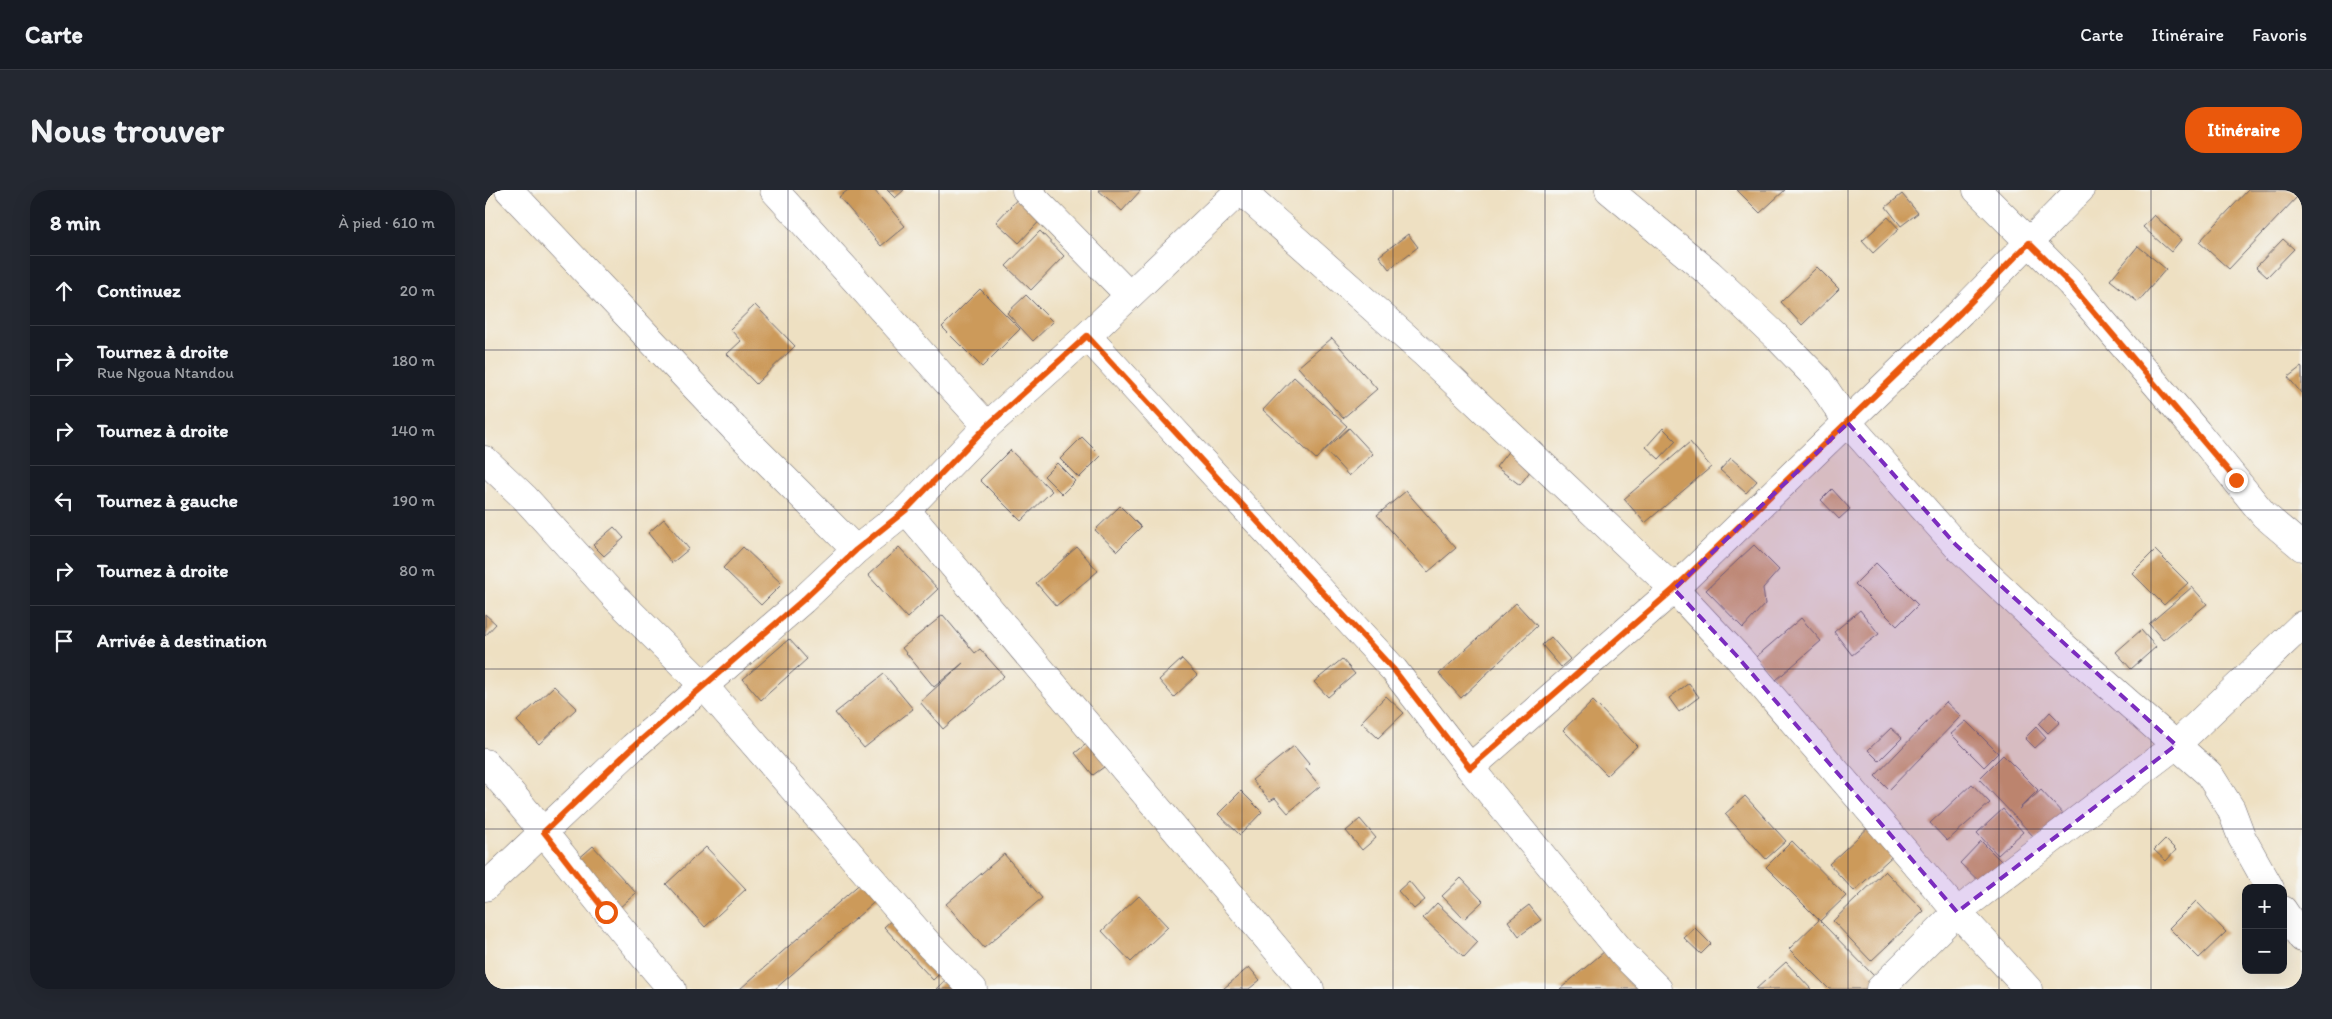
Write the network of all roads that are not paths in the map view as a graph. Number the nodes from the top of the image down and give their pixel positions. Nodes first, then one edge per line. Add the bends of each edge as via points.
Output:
1 (509, 190) edge
2 (775, 190) edge
3 (1026, 190) edge
4 (1240, 190) edge
5 (1609, 190) edge
6 (1977, 190) edge
7 (2081, 190) edge
8 (2029, 243) junction
9 (1129, 295) junction
10 (1087, 336) junction
11 (1847, 423) junction
12 (987, 426) junction
13 (485, 460) edge
14 (906, 510) junction
15 (2302, 547) edge
16 (856, 550) junction
17 (1674, 589) junction
18 (2302, 625) edge
19 (704, 686) junction
20 (2176, 745) junction
21 (485, 763) edge
22 (1470, 768) junction
23 (544, 832) junction
24 (2267, 884) edge
25 (485, 887) edge
26 (1957, 912) junction
27 (2287, 916) edge
28 (2302, 938) edge
29 (672, 989) edge
30 (973, 989) edge
31 (1310, 989) edge
32 (1658, 989) edge
33 (1880, 989) edge
34 (2028, 989) edge

1 - 16 street via 734,428
2 - 12 street
3 - 9 street
4 - 9 street
4 - 17 street via 1425,354
5 - 11 street via 1709,274 1779,339 1819,380
6 - 8 street
7 - 8 street
8 - 11 street
8 - 15 street via 2069,283 2264,515
9 - 10 street
10 - 12 street
10 - 22 street via 1394,670
11 - 17 street
11 - 20 street via 1956,545 2061,644
12 - 14 street
13 - 19 street
14 - 16 street
14 - 31 street
16 - 19 street
17 - 22 street
17 - 26 street via 1736,655
18 - 20 street
19 - 23 street via 633,747
19 - 30 street via 930,946
20 - 24 street via 2209,774 2231,809 2242,838
20 - 26 street
21 - 23 street
22 - 32 street via 1624,955
23 - 25 street
23 - 29 street
26 - 33 street
26 - 34 street
27 - 28 street

